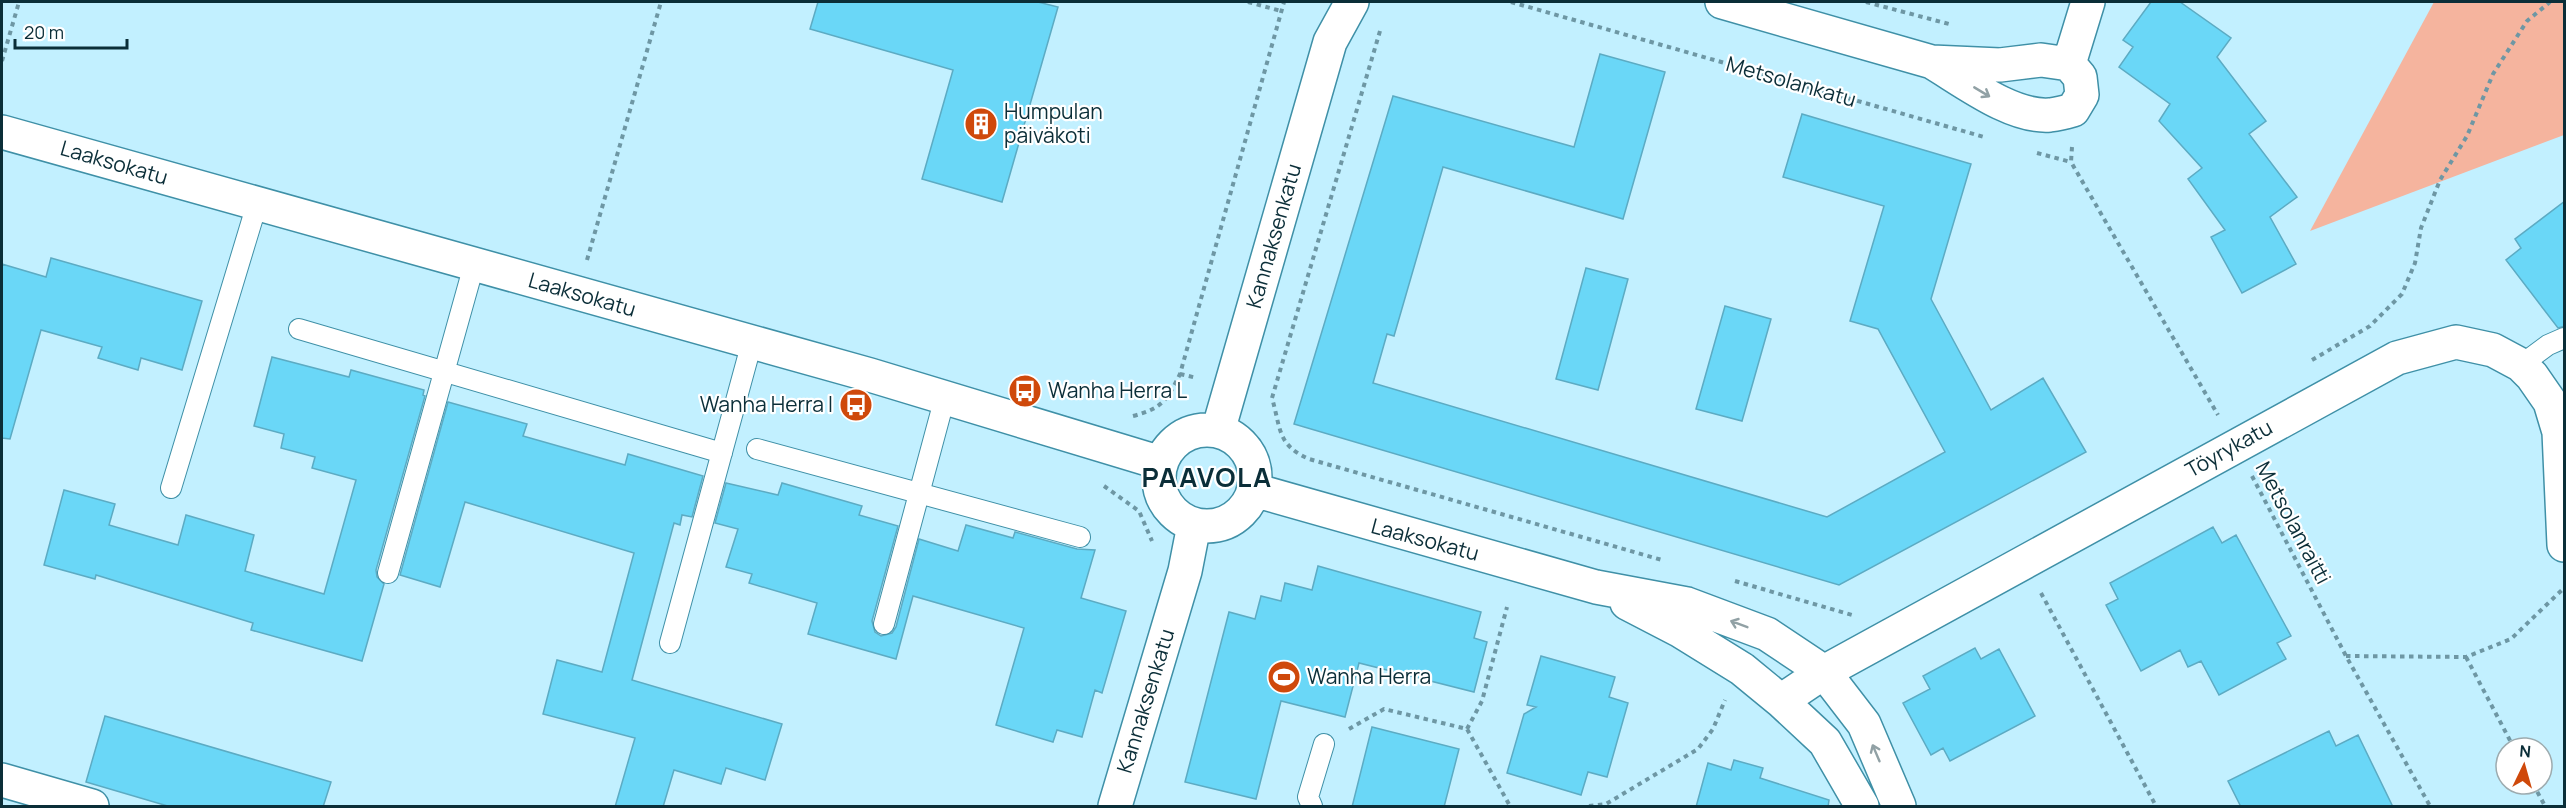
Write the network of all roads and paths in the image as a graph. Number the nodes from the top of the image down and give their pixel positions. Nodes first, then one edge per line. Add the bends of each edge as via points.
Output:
1 (19, 2) edge
2 (661, 2) edge
3 (1248, 2) edge
4 (1284, 2) edge
5 (1330, 2) edge
6 (1352, 2) edge
7 (1510, 2) edge
8 (1722, 2) edge
9 (2088, 2) edge
10 (2550, 2) edge
11 (1281, 11) junction
12 (1382, 24) dead end
13 (1330, 42) junction
14 (2, 61) edge
15 (1932, 62) junction
16 (2069, 64) junction
17 (2, 132) edge
18 (1991, 139) dead end
19 (2025, 149) dead end
20 (257, 204) junction
21 (474, 265) junction
22 (585, 266) dead end
23 (299, 329) dead end
24 (2565, 338) edge
25 (752, 342) junction
26 (2309, 362) dead end
27 (2521, 365) junction
28 (444, 371) junction
29 (945, 398) junction
30 (2228, 410) dead end
31 (2218, 416) junction
32 (1128, 417) dead end
33 (1218, 431) junction
34 (2562, 431) edge
35 (2235, 445) junction
36 (757, 449) dead end
37 (722, 453) junction
38 (1161, 463) junction
39 (171, 488) dead end
40 (1254, 490) junction
41 (920, 493) junction
42 (1194, 525) junction
43 (1080, 537) dead end
44 (2565, 545) edge
45 (1671, 562) dead end
46 (388, 573) dead end
47 (1727, 579) dead end
48 (1596, 587) junction
49 (2565, 588) edge
50 (2041, 592) dead end
51 (1507, 607) dead end
52 (1852, 615) dead end
53 (884, 624) dead end
54 (670, 643) dead end
55 (2346, 656) junction
56 (2466, 657) junction
57 (1824, 672) junction
58 (1780, 701) junction
59 (1724, 702) dead end
60 (1467, 729) junction
61 (2508, 736) edge
62 (1324, 744) joint
63 (2, 780) edge
64 (1606, 805) edge
65 (92, 807) edge
66 (1115, 807) edge
67 (1312, 807) edge
68 (1510, 807) edge
69 (1589, 807) edge
70 (1862, 807) edge
71 (1899, 807) edge
72 (2156, 807) edge
73 (2430, 807) edge

1 - 14 path
2 - 22 path
3 - 11 path
4 - 11 path
5 - 13 street, Kannaksenkatu
6 - 13 street, Kannaksenkatu
7 - 18 path, Metsolankatu
8 - 15 street
9 - 16 street
10 - 26 path via 2527,21 2493,74 2467,136 2440,180 2402,294 2370,327
11 - 32 path via 1180,374 1166,402
12 - 45 path via 1272,399 1280,435 1292,452 1309,459
13 - 33 street, Kannaksenkatu
15 - 16 street via 2000,65 2041,60
15 -> 16 street via 1996,101 2049,115 2073,110 2082,95 2080,77
17 - 20 street, Laaksokatu
19 - 31 path, Metsolanraitti via 2071,162
20 - 21 street, Laaksokatu
20 - 39 lane
21 - 25 street, Laaksokatu
21 - 28 lane
23 - 28 lane
24 - 27 lane
25 - 29 street, Laaksokatu
25 - 37 lane
27 - 34 street, Töyrykatu via 2550,402
27 - 35 street, Töyrykatu via 2493,350 2456,342 2397,358
28 - 37 lane
28 - 46 lane
29 - 38 street, Laaksokatu
29 - 41 lane
30 - 31 path
31 - 35 path, Metsolanraitti
33 - 38 street via 1194,431 1174,443
33 - 40 street via 1240,443 1254,465
34 - 44 street, Töyrykatu
35 - 55 path, Metsolanraitti
35 - 57 street, Töyrykatu
36 - 41 lane
37 - 54 lane
38 - 42 street via 1160,489 1172,512
40 - 42 street via 1242,513 1220,525
40 - 48 street, Laaksokatu
41 - 43 lane
41 - 53 lane
42 - 66 street, Kannaksenkatu via 1185,571
47 - 52 path
57 -> 48 street, Laaksokatu via 1767,634 1697,607
48 - 58 street, Laaksokatu via 1679,630 1742,669
49 - 56 path via 2511,639
50 - 72 path
51 - 60 path via 1482,701
55 - 56 path
55 - 73 path, Metsolanraitti
56 - 61 path
57 - 58 street, Töyrykatu
71 -> 57 street, Laaksokatu via 1864,724
58 - 70 street, Laaksokatu via 1825,742
59 - 64 path via 1713,729 1698,749
60 - 62 path via 1384,709
60 - 68 path
62 - 67 lane via 1308,797
63 - 65 street
64 - 69 path

